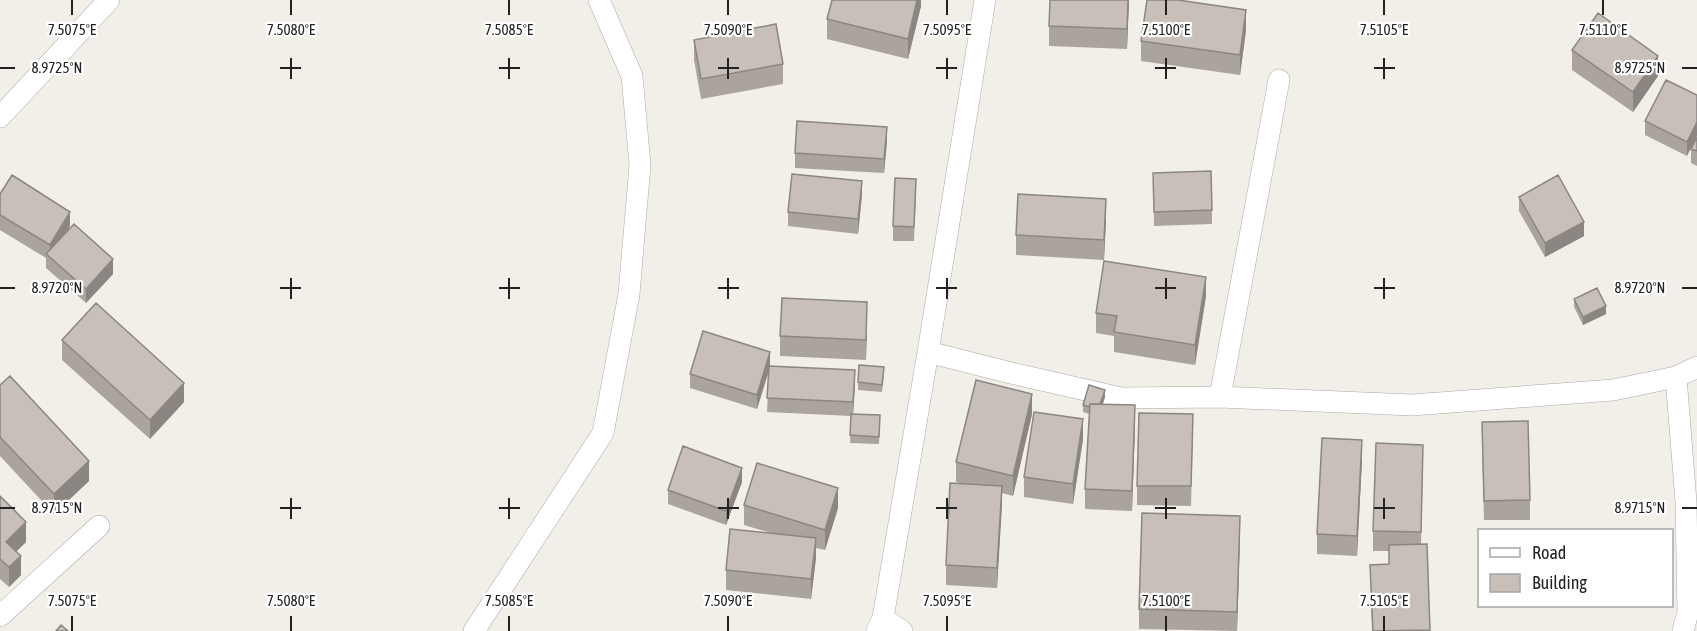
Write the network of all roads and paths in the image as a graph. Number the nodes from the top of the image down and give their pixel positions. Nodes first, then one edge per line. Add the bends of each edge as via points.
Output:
1 (109, 0) edge
2 (599, 0) edge
3 (985, 0) edge
4 (1280, 80) dead end
5 (0, 117) edge
6 (928, 352) junction
7 (1697, 367) edge
8 (1676, 377) junction
9 (1220, 397) junction
10 (99, 526) dead end
11 (0, 616) edge
12 (880, 624) edge
13 (474, 631) edge
14 (902, 631) edge
15 (1683, 631) edge

1 - 5 street
2 - 13 street via 632,75 640,165 629,294 603,433
3 - 6 street
4 - 9 street
6 - 9 street via 1121,398
6 - 12 street
7 - 8 street
8 - 9 street via 1613,390 1412,405
8 - 15 street via 1686,502 1688,612
10 - 11 street
12 - 14 street

